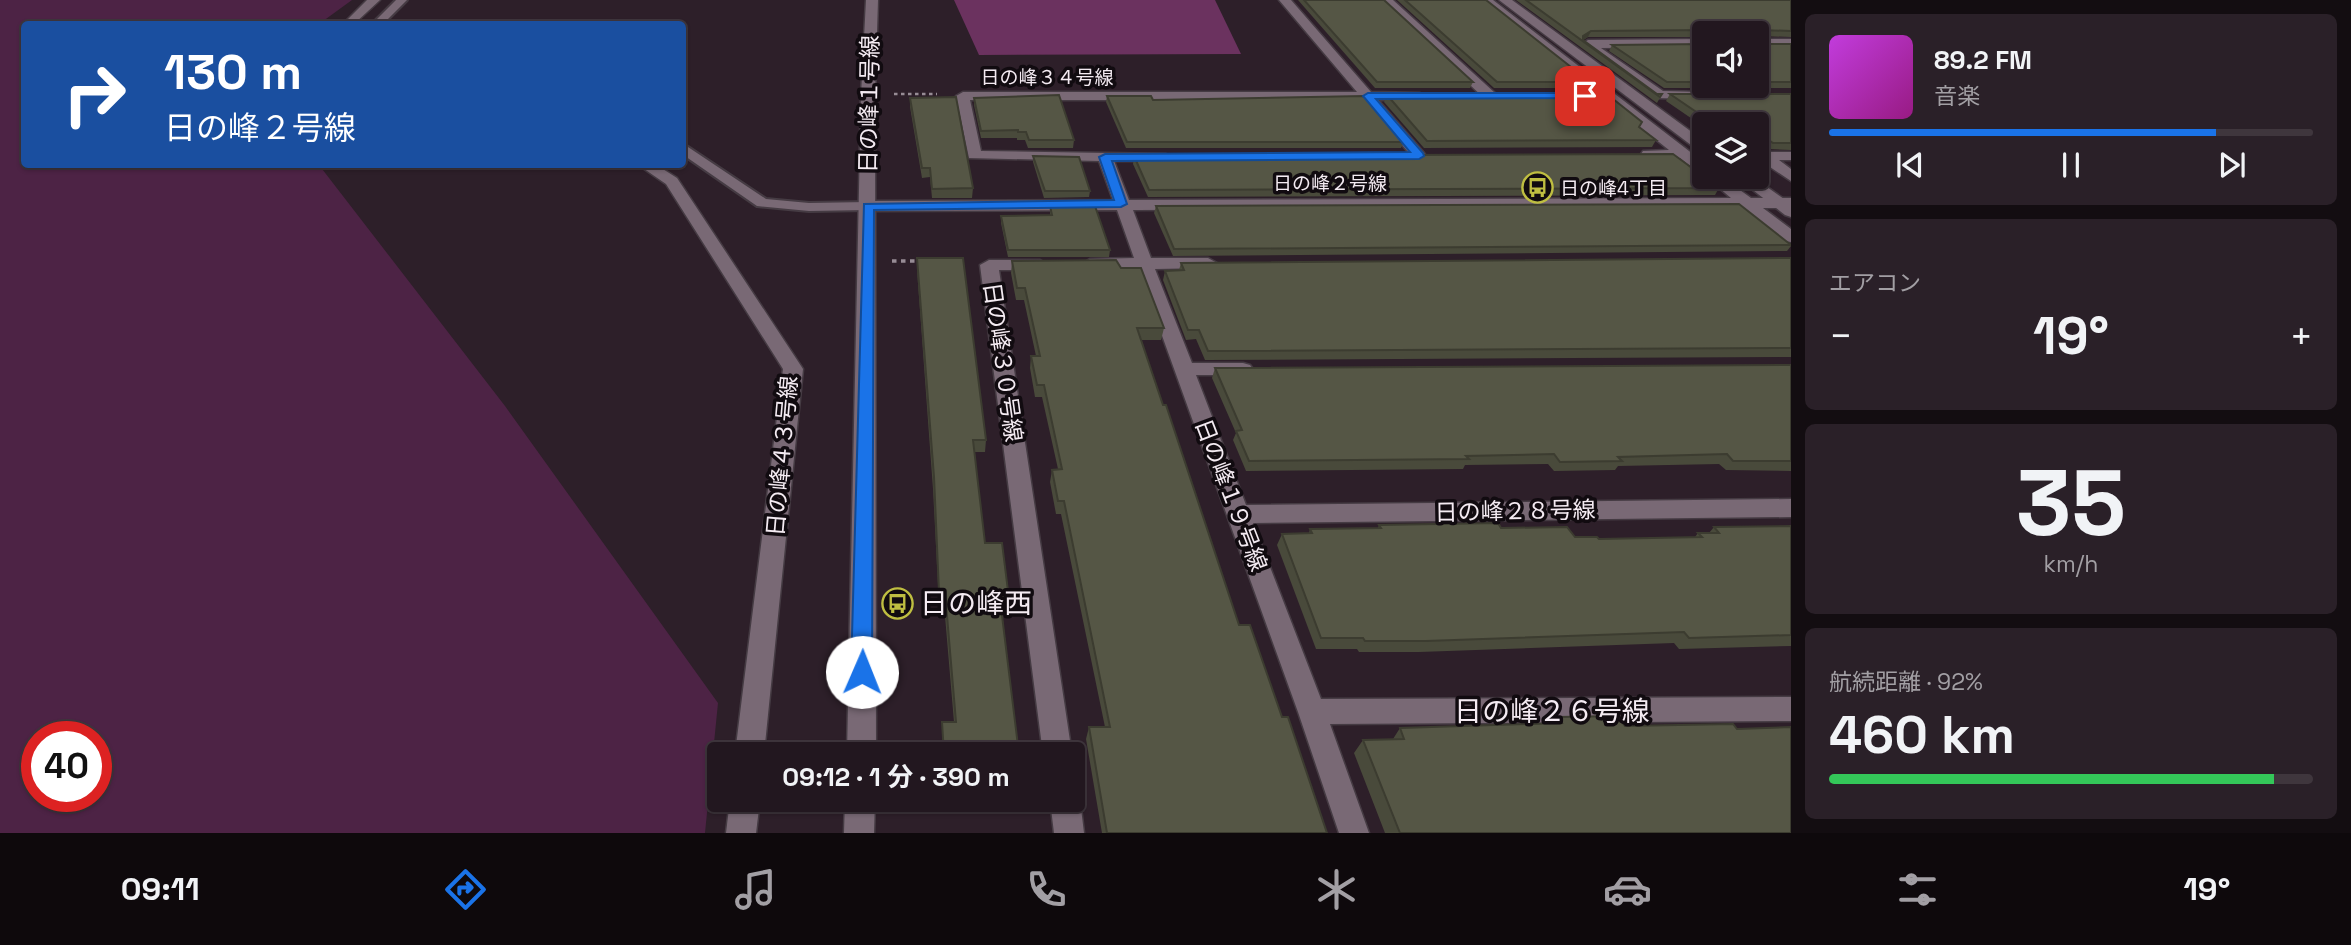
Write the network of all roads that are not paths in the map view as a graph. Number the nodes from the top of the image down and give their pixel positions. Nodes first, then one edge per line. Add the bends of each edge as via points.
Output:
1 (374, 0) edge
2 (402, 0) edge
3 (872, 0) edge
4 (1285, 0) edge
5 (1386, 0) edge
6 (1486, 0) edge
7 (1505, 0) edge
8 (351, 21) edge
9 (380, 21) edge
10 (1692, 43) edge
11 (1769, 43) edge
12 (1791, 43) edge
13 (1692, 95) edge
14 (1368, 96) junction
15 (1436, 96) edge
16 (1463, 96) edge
17 (1582, 96) edge
18 (1609, 96) junction
19 (1692, 139) edge
20 (686, 150) edge
21 (1628, 154) edge
22 (1684, 154) junction
23 (1419, 156) edge
24 (1791, 156) edge
25 (1105, 157) junction
26 (1173, 157) edge
27 (1692, 160) edge
28 (651, 168) edge
29 (1791, 176) edge
30 (1729, 189) edge
31 (1762, 189) edge
32 (1747, 203) junction
33 (1121, 204) junction
34 (868, 206) junction
35 (1787, 206) edge
36 (1791, 237) edge
37 (1227, 263) edge
38 (1145, 264) junction
39 (1184, 369) junction
40 (1267, 369) edge
41 (1791, 508) edge
42 (1239, 514) junction
43 (1791, 709) edge
44 (1312, 712) junction
45 (751, 742) edge
46 (861, 742) edge
47 (1056, 742) edge
48 (744, 812) edge
49 (860, 812) edge
50 (1066, 812) edge
51 (741, 833) edge
52 (859, 833) edge
53 (1069, 833) edge
54 (1354, 833) edge

1 - 8 street
2 - 9 lane
3 - 34 street, 日の峰１号線
4 - 14 street
5 - 16 street via 1497,96
6 - 18 street
7 - 19 street
10 - 13 street via 1588,44 1660,95
11 - 12 street
14 - 15 street, 日の峰３４号線
14 - 23 street
14 - 25 street, 日の峰３４号線 via 963,96 974,155
17 - 18 street
18 - 22 street
20 - 34 lane via 762,202
21 - 22 street
22 - 27 street
24 - 29 street via 1763,156
25 - 26 street, 日の峰３４号線
25 - 33 street, 日の峰１９号線
28 - 45 street, 日の峰４３号線 via 672,181 793,369
30 - 32 street
31 - 35 street
32 - 33 street, 日の峰２号線
32 - 35 street, 日の峰２号線
32 - 36 street
33 - 34 street, 日の峰２号線
33 - 38 street, 日の峰１９号線
34 - 46 street, 日の峰１号線
37 - 38 street, 日の峰３０号線
38 - 39 street, 日の峰１９号線
38 - 47 street, 日の峰３０号線 via 989,265
39 - 40 street
39 - 42 street, 日の峰１９号線
41 - 42 street, 日の峰２８号線
42 - 44 street, 日の峰１９号線
43 - 44 street, 日の峰２６号線
44 - 54 street, 日の峰１９号線
48 - 51 street
49 - 52 street
50 - 53 street

